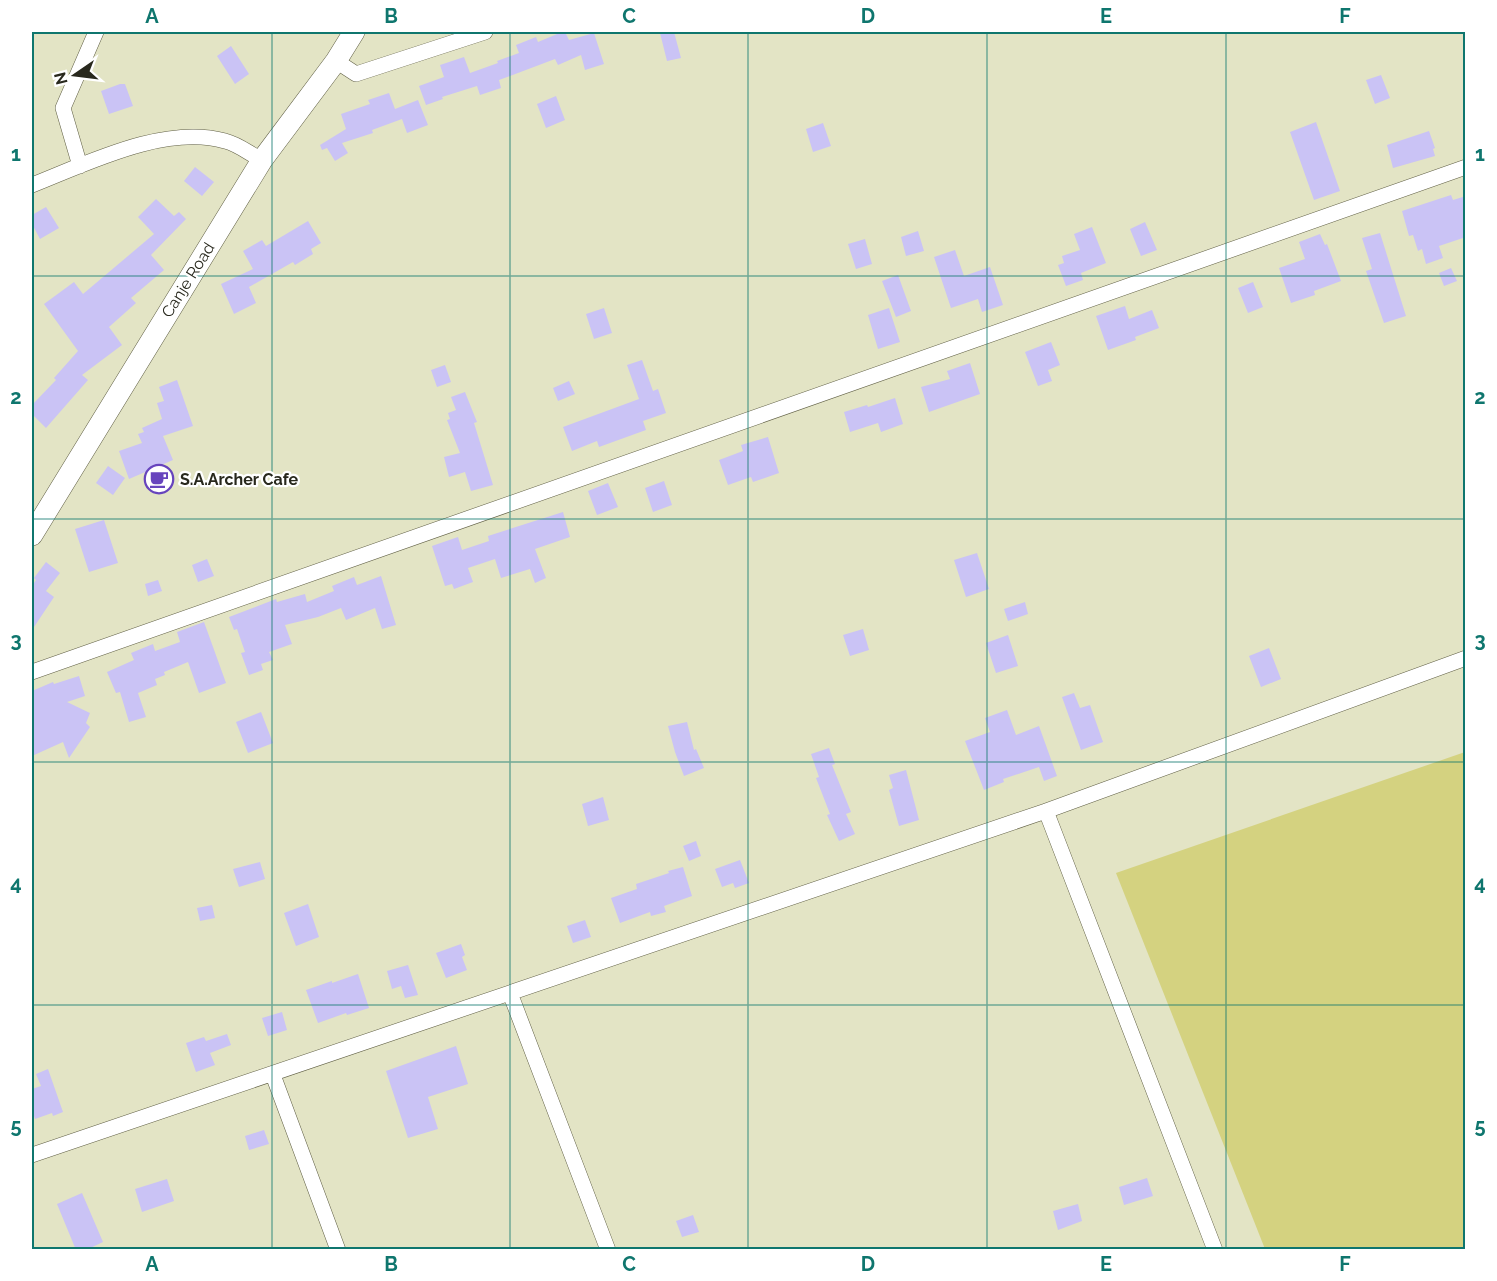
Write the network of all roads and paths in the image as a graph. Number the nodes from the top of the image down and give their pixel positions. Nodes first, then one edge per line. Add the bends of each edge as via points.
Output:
1 (96, 32) edge
2 (354, 32) edge
3 (485, 32) edge
4 (336, 61) junction
5 (262, 160) junction
6 (80, 166) junction
7 (1466, 167) edge
8 (32, 185) edge
9 (32, 535) edge
10 (1466, 658) edge
11 (32, 672) edge
12 (1046, 811) junction
13 (510, 993) junction
14 (273, 1074) junction
15 (32, 1155) edge
16 (338, 1250) edge
17 (608, 1250) edge
18 (1215, 1250) edge

1 - 6 street via 63,108
2 - 4 street, Canje Road
3 - 4 street via 356,74
4 - 5 street, Canje Road
5 - 6 street via 227,141 195,135 163,138
5 - 9 street, Canje Road
6 - 8 street
7 - 11 street
10 - 12 street
12 - 13 street
12 - 18 street
13 - 14 street
13 - 17 street
14 - 15 street
14 - 16 street

